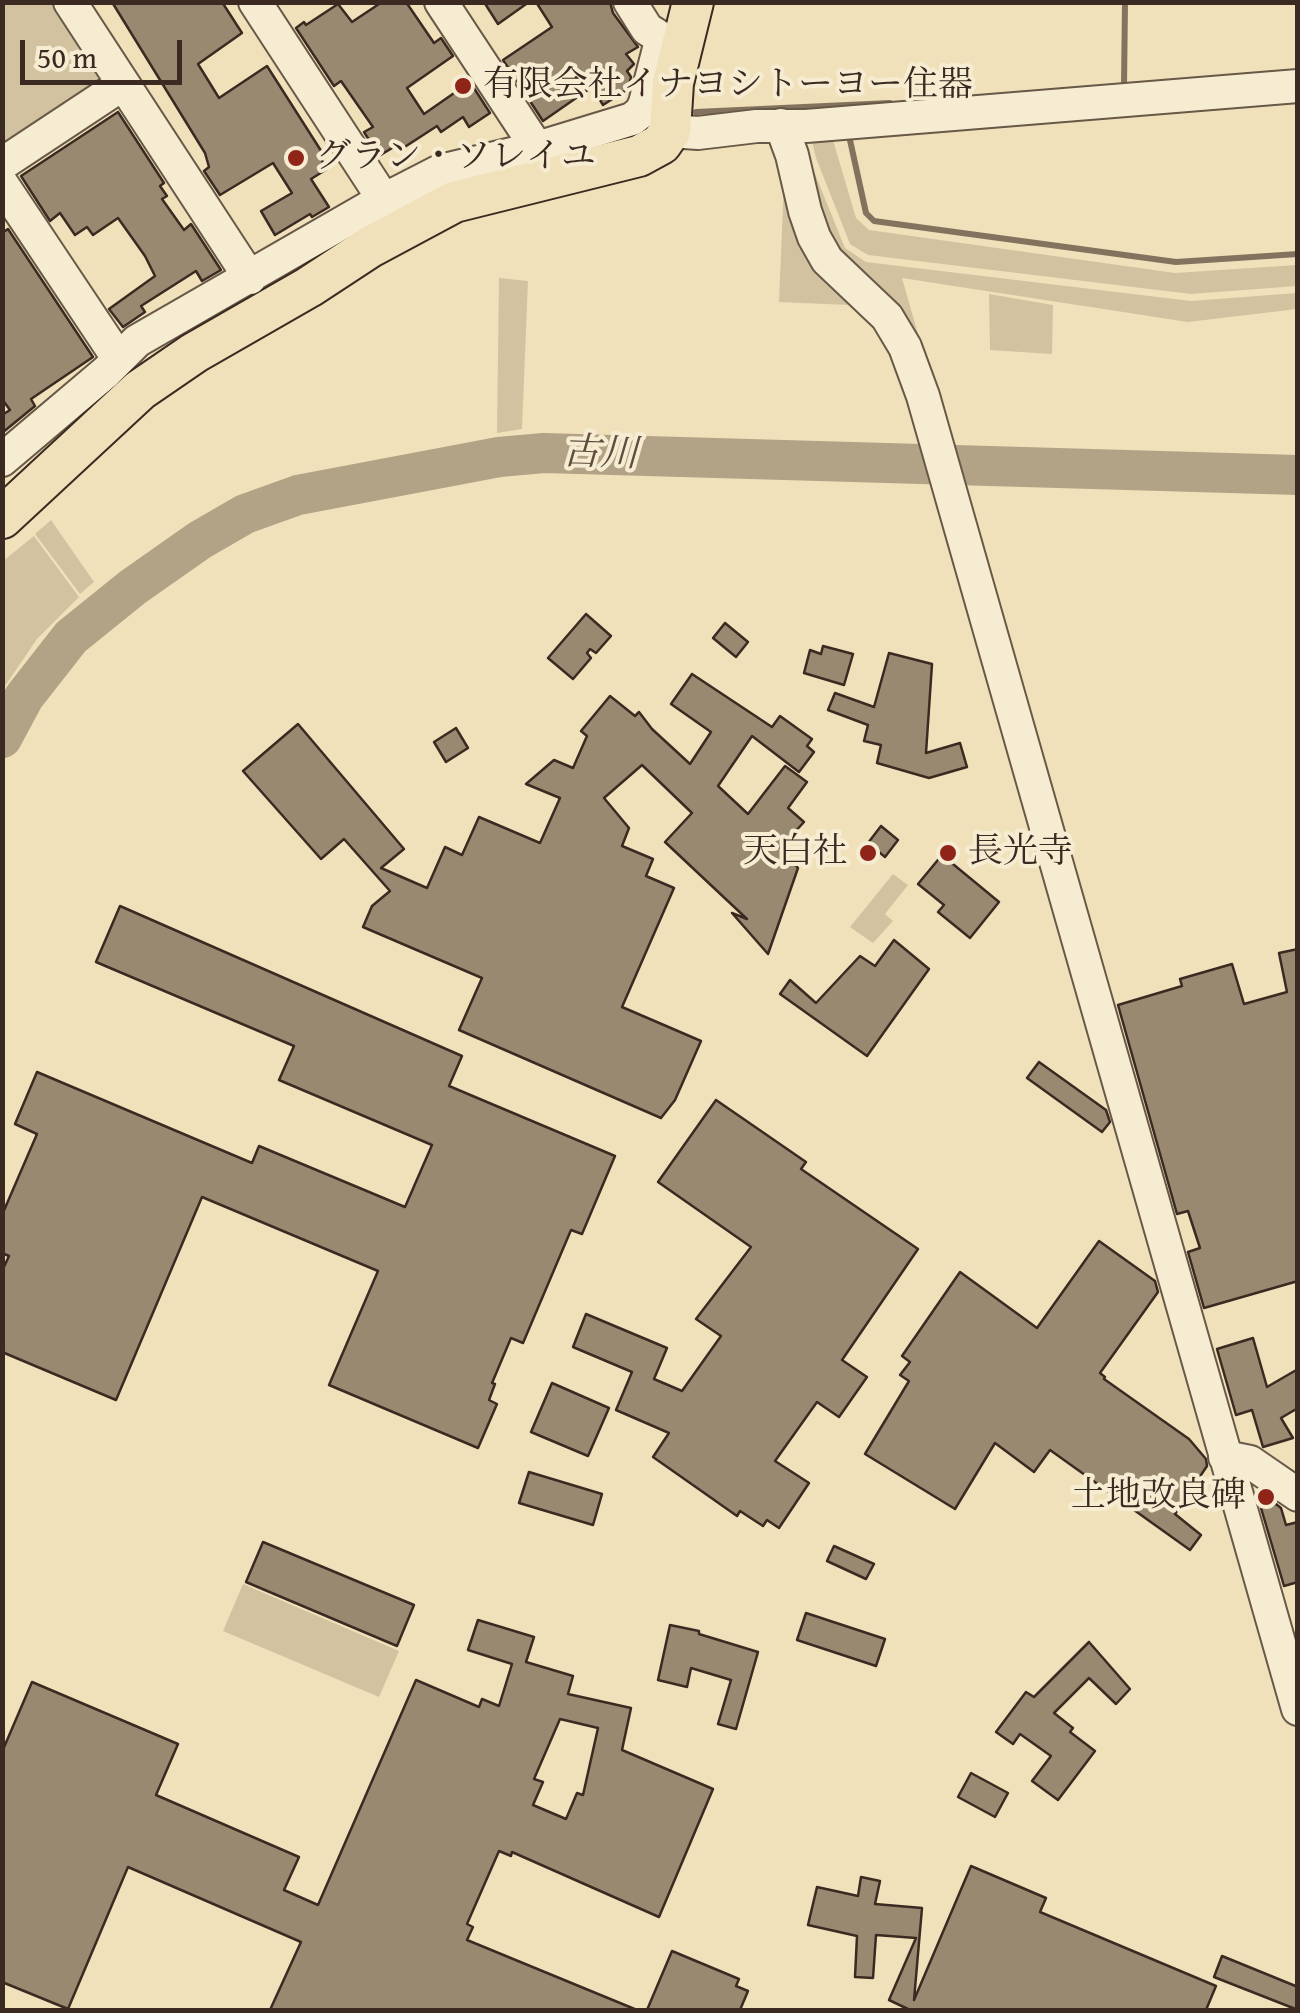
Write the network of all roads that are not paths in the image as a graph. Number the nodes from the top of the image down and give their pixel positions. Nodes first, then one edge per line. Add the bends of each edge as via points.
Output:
1 (70, 2) edge
2 (254, 2) edge
3 (441, 2) edge
4 (630, 2) edge
5 (693, 2) edge
6 (671, 46) junction
7 (123, 84) junction
8 (1298, 86) edge
9 (781, 125) junction
10 (670, 131) junction
11 (536, 148) junction
12 (2, 164) edge
13 (2, 184) edge
14 (384, 200) junction
15 (250, 278) junction
16 (118, 358) junction
17 (2, 460) edge
18 (2, 518) edge
19 (1226, 1457) junction
20 (1298, 1495) edge
21 (1286, 1621) edge
22 (1298, 1709) edge

1 - 7 street
2 - 14 street
3 - 11 street
4 - 6 street via 647,30
5 - 6 main road
6 - 10 main road
6 - 11 street via 632,120
7 - 12 street
7 - 15 street
8 - 9 street
9 - 10 street
9 - 19 street via 814,237 827,260 877,306 914,369
10 - 18 main road via 638,156 454,202 370,247 140,390
11 - 14 street via 440,172
13 - 16 street
14 - 15 street
15 - 16 street
16 - 17 street
19 - 20 street via 1250,1462
19 - 21 street
21 - 22 street

